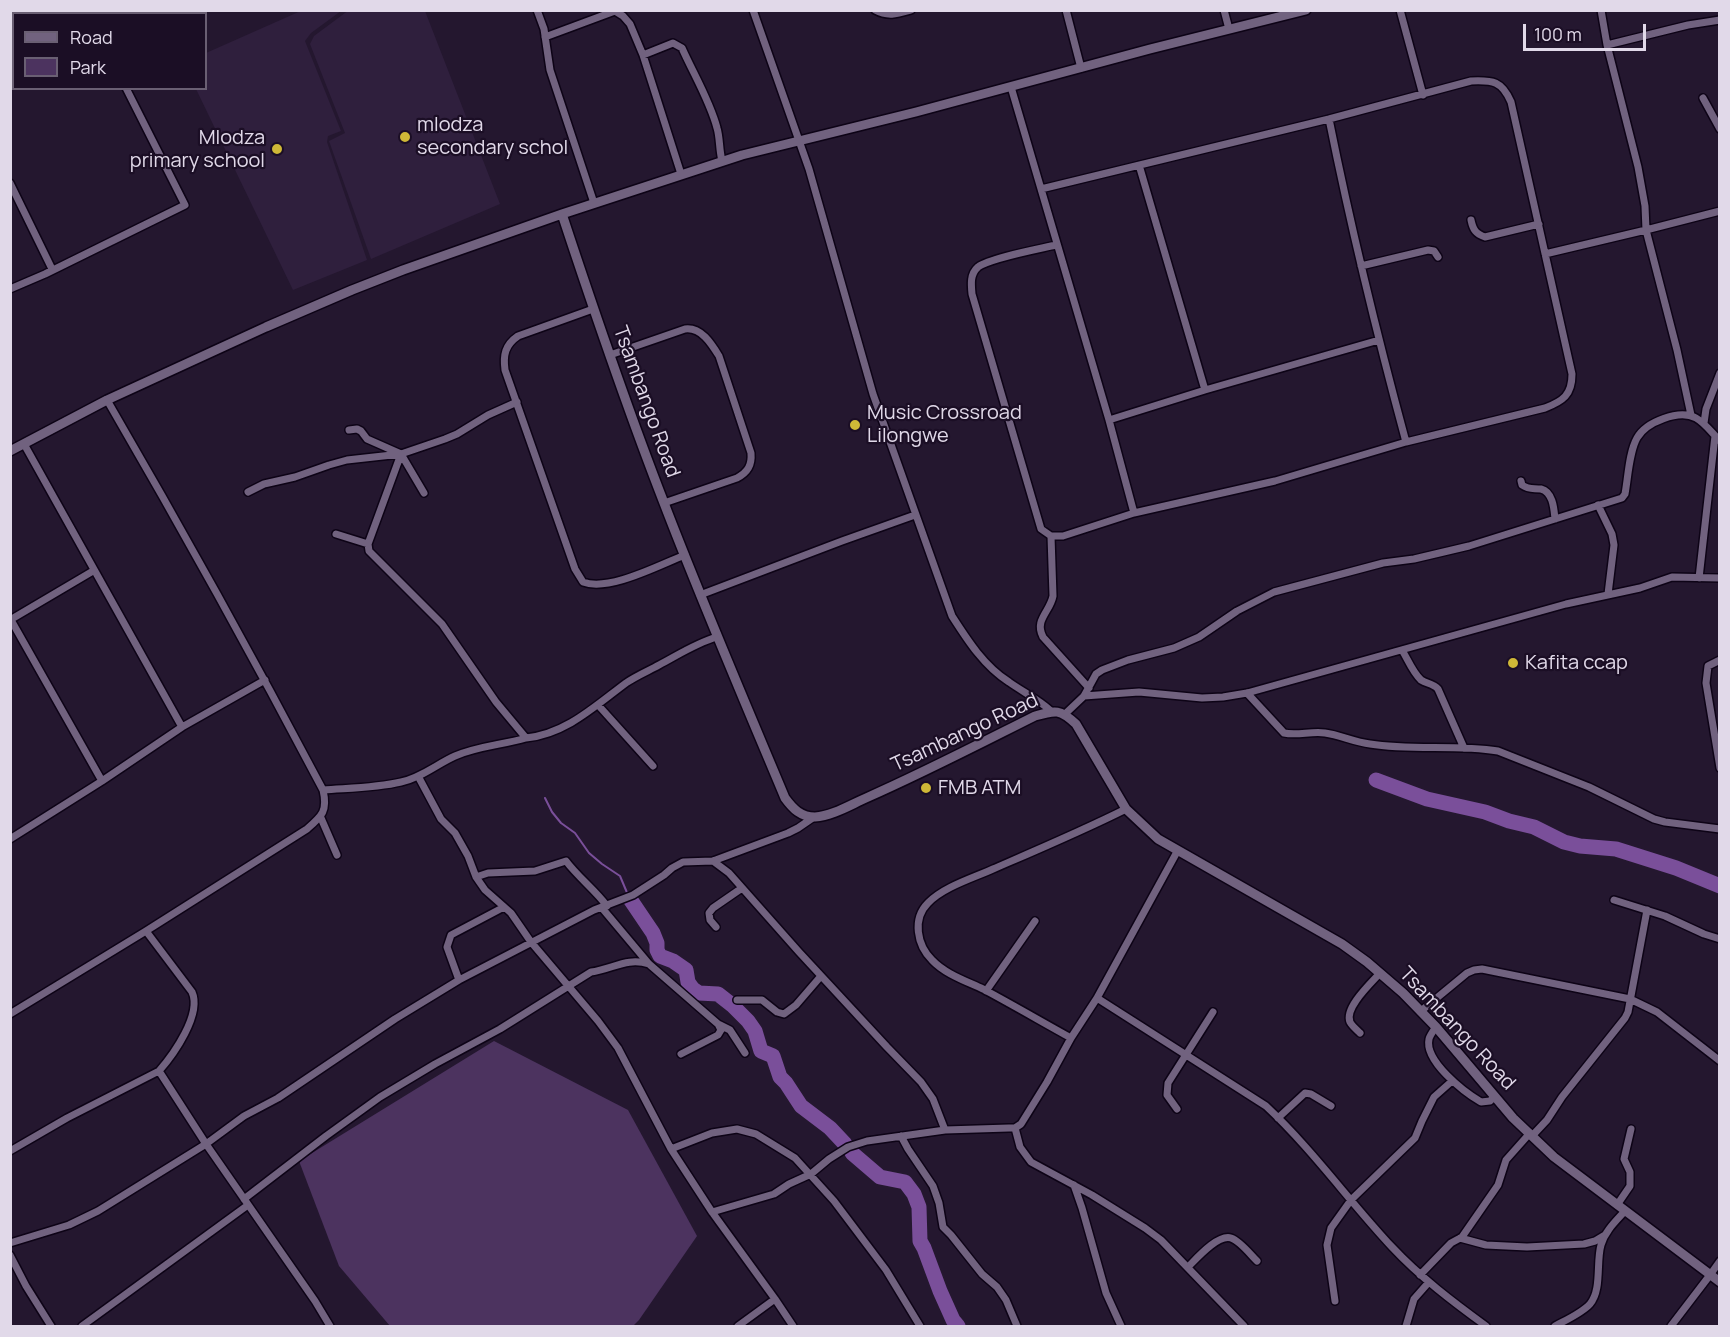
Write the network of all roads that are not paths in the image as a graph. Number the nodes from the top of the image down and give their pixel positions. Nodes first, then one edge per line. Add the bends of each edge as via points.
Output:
1 (537, 10) edge
2 (753, 10) edge
3 (875, 10) edge
4 (911, 10) edge
5 (1066, 10) edge
6 (1224, 10) edge
7 (1306, 10) edge
8 (1400, 10) edge
9 (1601, 10) edge
10 (1719, 20) edge
11 (1229, 29) junction
12 (545, 37) junction
13 (1606, 45) junction
14 (643, 55) junction
15 (1081, 68) junction
16 (1011, 87) junction
17 (127, 90) edge
18 (1423, 95) junction
19 (1703, 98) dead end
20 (1329, 119) junction
21 (1719, 129) edge
22 (799, 140) junction
23 (722, 161) junction
24 (1139, 165) junction
25 (681, 174) junction
26 (10, 183) edge
27 (1041, 189) junction
28 (594, 203) junction
29 (1719, 211) edge
30 (562, 214) junction
31 (1471, 220) dead end
32 (1539, 224) junction
33 (1646, 230) junction
34 (1056, 244) junction
35 (1545, 254) junction
36 (1438, 257) dead end
37 (1361, 266) junction
38 (52, 269) junction
39 (10, 289) edge
40 (593, 309) junction
41 (1379, 340) junction
42 (610, 355) junction
43 (1719, 373) edge
44 (1205, 390) junction
45 (107, 400) junction
46 (517, 402) junction
47 (1691, 416) junction
48 (1109, 420) junction
49 (1704, 423) junction
50 (349, 430) dead end
51 (1718, 438) edge
52 (1406, 442) junction
53 (24, 444) junction
54 (10, 451) edge
55 (401, 454) junction
56 (1521, 481) dead end
57 (248, 492) dead end
58 (424, 493) dead end
59 (664, 503) junction
60 (1598, 505) junction
61 (1134, 513) junction
62 (915, 515) junction
63 (1555, 519) junction
64 (336, 534) dead end
65 (1051, 536) junction
66 (368, 544) junction
67 (685, 555) junction
68 (93, 571) junction
69 (1699, 578) junction
70 (1719, 578) edge
71 (1608, 594) junction
72 (700, 595) junction
73 (11, 620) edge
74 (717, 637) junction
75 (1402, 650) junction
76 (1719, 660) edge
77 (265, 680) junction
78 (1089, 688) junction
79 (1247, 693) junction
80 (1084, 696) junction
81 (598, 706) junction
82 (1051, 711) junction
83 (1065, 714) junction
84 (182, 727) junction
85 (526, 738) junction
86 (1464, 748) junction
87 (653, 766) dead end
88 (1719, 768) edge
89 (418, 776) junction
90 (102, 781) junction
91 (323, 790) junction
92 (1126, 808) junction
93 (813, 817) junction
94 (321, 818) junction
95 (1719, 829) edge
96 (10, 839) edge
97 (1178, 850) junction
98 (338, 855) dead end
99 (713, 861) junction
100 (476, 877) junction
101 (741, 888) junction
102 (1614, 900) dead end
103 (504, 907) junction
104 (604, 907) junction
105 (1647, 910) junction
106 (1035, 921) dead end
107 (716, 927) dead end
108 (146, 931) junction
109 (1719, 939) edge
110 (531, 942) junction
111 (649, 964) junction
112 (1380, 973) junction
113 (821, 976) junction
114 (459, 980) junction
115 (569, 986) junction
116 (986, 991) junction
117 (1097, 998) junction
118 (1630, 999) junction
119 (737, 1000) dead end
120 (1421, 1011) junction
121 (1213, 1012) dead end
122 (10, 1014) edge
123 (718, 1024) junction
124 (1436, 1027) junction
125 (1360, 1033) dead end
126 (1071, 1038) junction
127 (745, 1053) dead end
128 (681, 1054) dead end
129 (1186, 1055) junction
130 (1719, 1061) edge
131 (159, 1071) junction
132 (1452, 1081) junction
133 (1495, 1096) junction
134 (1331, 1106) dead end
135 (1177, 1110) dead end
136 (1278, 1118) junction
137 (1016, 1128) junction
138 (1631, 1129) dead end
139 (945, 1130) junction
140 (1531, 1135) junction
141 (901, 1136) junction
142 (206, 1144) junction
143 (671, 1149) junction
144 (10, 1151) edge
145 (811, 1174) junction
146 (1074, 1185) junction
147 (1351, 1200) junction
148 (246, 1202) junction
149 (1621, 1208) junction
150 (712, 1212) junction
151 (1605, 1235) junction
152 (1460, 1238) junction
153 (10, 1243) edge
154 (10, 1255) edge
155 (1257, 1261) dead end
156 (1719, 1261) edge
157 (1188, 1267) junction
158 (1420, 1275) junction
159 (1710, 1275) junction
160 (1429, 1282) junction
161 (1719, 1282) edge
162 (776, 1299) junction
163 (1335, 1301) dead end
164 (51, 1326) edge
165 (82, 1326) edge
166 (330, 1326) edge
167 (738, 1326) edge
168 (793, 1326) edge
169 (920, 1326) edge
170 (1017, 1326) edge
171 (1121, 1326) edge
172 (1244, 1326) edge
173 (1406, 1326) edge
174 (1486, 1326) edge
175 (1555, 1326) edge
176 (1671, 1326) edge

1 - 12 street
2 - 22 street
3 - 4 street via 884,15
5 - 15 street
6 - 11 street
7 - 11 street
8 - 18 street
9 - 13 street
10 - 13 street
11 - 15 street
12 - 14 street via 615,11 630,24
12 - 28 street via 550,70
13 - 33 street via 1638,167
14 - 23 street via 673,43 682,48 713,114
14 - 25 street
15 - 16 street
16 - 22 street
16 - 27 street
17 - 38 street via 185,205
18 - 20 street
18 - 32 street via 1471,81 1498,83 1507,91
19 - 21 street
20 - 24 street
20 - 37 street
22 - 23 street
22 - 62 street via 873,394
23 - 25 street
24 - 27 street
24 - 44 street
25 - 28 street
26 - 38 street
27 - 34 street
28 - 30 street
29 - 33 street
30 - 40 street, Tsambango Road
30 - 45 street via 352,290
31 - 32 street via 1473,229 1485,237
32 - 35 street
33 - 35 street
33 - 47 street
34 - 48 street
34 - 65 street via 988,262 977,268 971,279 972,294 1041,529
35 - 52 street via 1572,374 1569,392 1545,408
36 - 37 street via 1428,250
37 - 41 street
38 - 39 street
40 - 42 street, Tsambango Road
40 - 46 street via 510,342 505,370
41 - 44 street
41 - 52 street
42 - 59 street, Tsambango Road
42 - 59 street via 692,328 713,346 718,356 752,461 737,478
43 - 49 street
44 - 48 street
45 - 53 street
45 - 77 street
46 - 55 street via 457,434
46 - 67 street via 575,569 583,582 612,583
47 - 49 street
47 - 60 street via 1673,416 1644,430 1633,448 1624,496
48 - 61 street
49 - 51 street
50 - 55 street via 357,429 367,439
51 - 69 street
52 - 61 street via 1275,481
53 - 54 street
53 - 68 street
55 - 57 street via 347,460
55 - 58 street
55 - 66 street
56 - 63 street via 1528,489 1545,491 1550,496
59 - 67 street, Tsambango Road
60 - 63 street
60 - 71 street via 1614,545
61 - 65 street via 1063,536
62 - 72 street
62 - 82 street via 952,616 969,643 1008,682
63 - 78 street via 1469,546 1383,563 1275,592 1237,611 1199,637 1102,670
64 - 66 street
65 - 78 street via 1053,596 1039,630
66 - 85 street via 369,551 442,624
67 - 72 street, Tsambango Road
68 - 73 street
68 - 84 street
69 - 70 street
69 - 71 street via 1672,576
71 - 75 street
72 - 74 street, Tsambango Road
73 - 90 street
74 - 81 street via 637,676
74 - 93 street, Tsambango Road via 785,798 799,813
75 - 79 street
75 - 86 street via 1418,677 1438,689
76 - 88 street via 1708,666 1706,683
77 - 84 street
77 - 91 street
78 - 80 street
79 - 80 street via 1202,698 1139,692
79 - 86 street via 1289,735 1323,732 1370,744
80 - 83 street
81 - 85 street via 550,734
81 - 87 street
82 - 83 street, Tsambango Road
82 - 93 street, Tsambango Road via 896,785 832,813
83 - 92 street, Tsambango Road via 1076,724
84 - 90 street
85 - 89 street via 455,755
86 - 95 street via 1498,751 1589,787 1654,819
89 - 91 street via 403,782
89 - 100 street via 441,819 455,833
90 - 96 street
91 - 94 street
92 - 97 street, Tsambango Road via 1158,839
92 - 116 street via 929,902 918,926 926,953 940,968
93 - 99 street via 788,833
94 - 98 street
94 - 108 street
97 - 112 street, Tsambango Road via 1342,944
97 - 117 street
99 - 101 street
99 - 104 street via 683,862 633,895
100 - 103 street
100 - 104 street via 534,871 566,861
101 - 107 street via 709,913
101 - 113 street
102 - 105 street
103 - 110 street
103 - 114 street via 451,935 447,947
104 - 110 street
104 - 111 street
105 - 109 street
105 - 118 street
106 - 116 street
108 - 122 street
108 - 131 street via 192,992 195,1004 188,1027
110 - 114 street
110 - 115 street
111 - 115 street via 626,962 591,972
111 - 123 street
112 - 120 street, Tsambango Road
112 - 125 street via 1349,1014
113 - 119 street via 783,1014 762,1000
113 - 139 street via 921,1082 933,1099
114 - 142 street
115 - 143 street via 618,1048
115 - 148 street via 380,1097
116 - 126 street
117 - 126 street
117 - 129 street
118 - 120 street via 1482,969 1467,973
118 - 130 street via 1657,1012
118 - 140 street via 1625,1018
120 - 124 street, Tsambango Road
121 - 129 street
123 - 127 street via 730,1030
123 - 128 street via 718,1035
124 - 132 street via 1429,1039 1430,1050 1434,1061
124 - 133 street, Tsambango Road
126 - 137 street
129 - 135 street via 1167,1089
129 - 136 street via 1254,1097
131 - 142 street
131 - 144 street
132 - 133 street via 1480,1102
132 - 147 street via 1434,1097 1412,1142
133 - 140 street, Tsambango Road
134 - 136 street via 1305,1093
136 - 147 street
137 - 139 street
137 - 146 street via 1020,1147 1031,1162
138 - 149 street via 1624,1159 1630,1172 1630,1186
139 - 141 street
140 - 149 street, Tsambango Road
140 - 152 street via 1506,1160 1491,1197
141 - 145 street via 848,1147
141 - 170 street via 933,1186 943,1227 997,1287
142 - 148 street
142 - 153 street via 98,1211 69,1225
143 - 145 street via 712,1133 748,1131 795,1158
143 - 150 street
145 - 150 street via 774,1194
145 - 169 street via 886,1270
146 - 157 street via 1145,1228
146 - 171 street via 1106,1293
147 - 158 street
147 - 163 street via 1328,1236
148 - 165 street
148 - 166 street
149 - 151 street
149 - 159 street, Tsambango Road
150 - 162 street
151 - 152 street via 1584,1244 1527,1247 1486,1245
151 - 175 street via 1598,1257 1595,1296 1586,1308
152 - 158 street via 1451,1242
154 - 164 street
155 - 157 street via 1233,1238 1224,1237
156 - 159 street
157 - 172 street
158 - 160 street
159 - 161 street, Tsambango Road
159 - 176 street
160 - 173 street via 1414,1299
160 - 174 street
162 - 167 street
162 - 168 street

